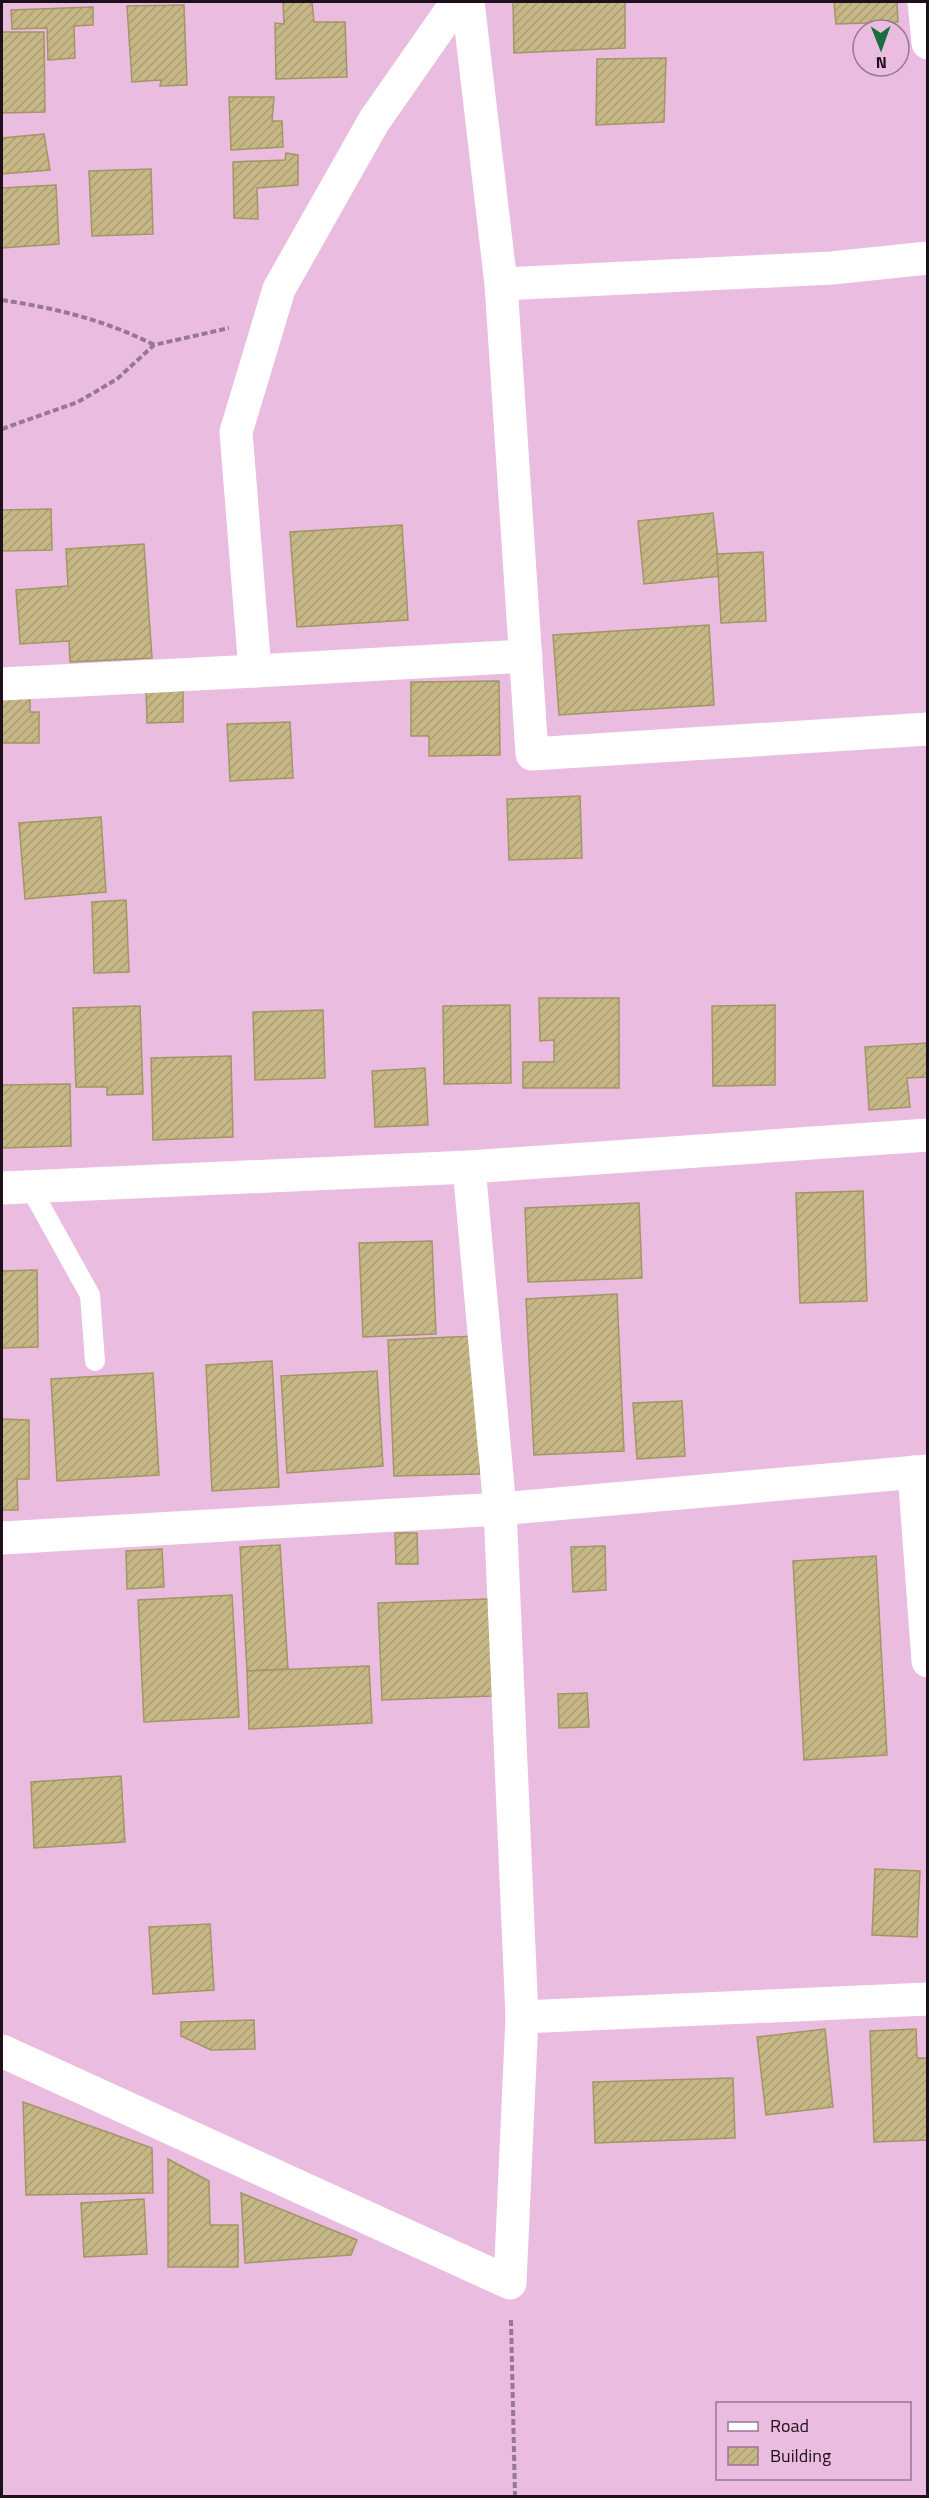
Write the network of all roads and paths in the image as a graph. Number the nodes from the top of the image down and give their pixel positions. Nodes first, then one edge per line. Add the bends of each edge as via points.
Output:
1 (457, 2) edge
2 (468, 2) edge
3 (924, 2) edge
4 (927, 43) edge
5 (927, 258) edge
6 (501, 284) junction
7 (2, 300) edge
8 (270, 319) junction
9 (154, 345) junction
10 (2, 429) edge
11 (526, 656) junction
12 (255, 671) junction
13 (2, 684) edge
14 (927, 729) edge
15 (927, 1135) edge
16 (469, 1167) junction
17 (16, 1188) edge
18 (95, 1361) dead end
19 (921, 1472) edge
20 (500, 1509) junction
21 (2, 1538) edge
22 (927, 1660) edge
23 (927, 1999) edge
24 (522, 2017) junction
25 (2, 2051) edge
26 (510, 2283) junction
27 (515, 2496) edge

1 - 8 street via 374,121 279,289
2 - 6 street
3 - 4 street
5 - 6 street via 832,268
6 - 11 street
7 - 9 path via 100,321
8 - 9 path
8 - 12 street via 236,432
9 - 10 path via 117,379 78,402
11 - 12 street
11 - 14 street via 532,754
12 - 13 street
15 - 16 street
16 - 17 street
16 - 20 street
17 - 18 lane via 90,1295
19 - 20 street
19 - 22 street
20 - 21 street
20 - 24 street
23 - 24 street
24 - 26 street
25 - 26 street
26 - 27 path

